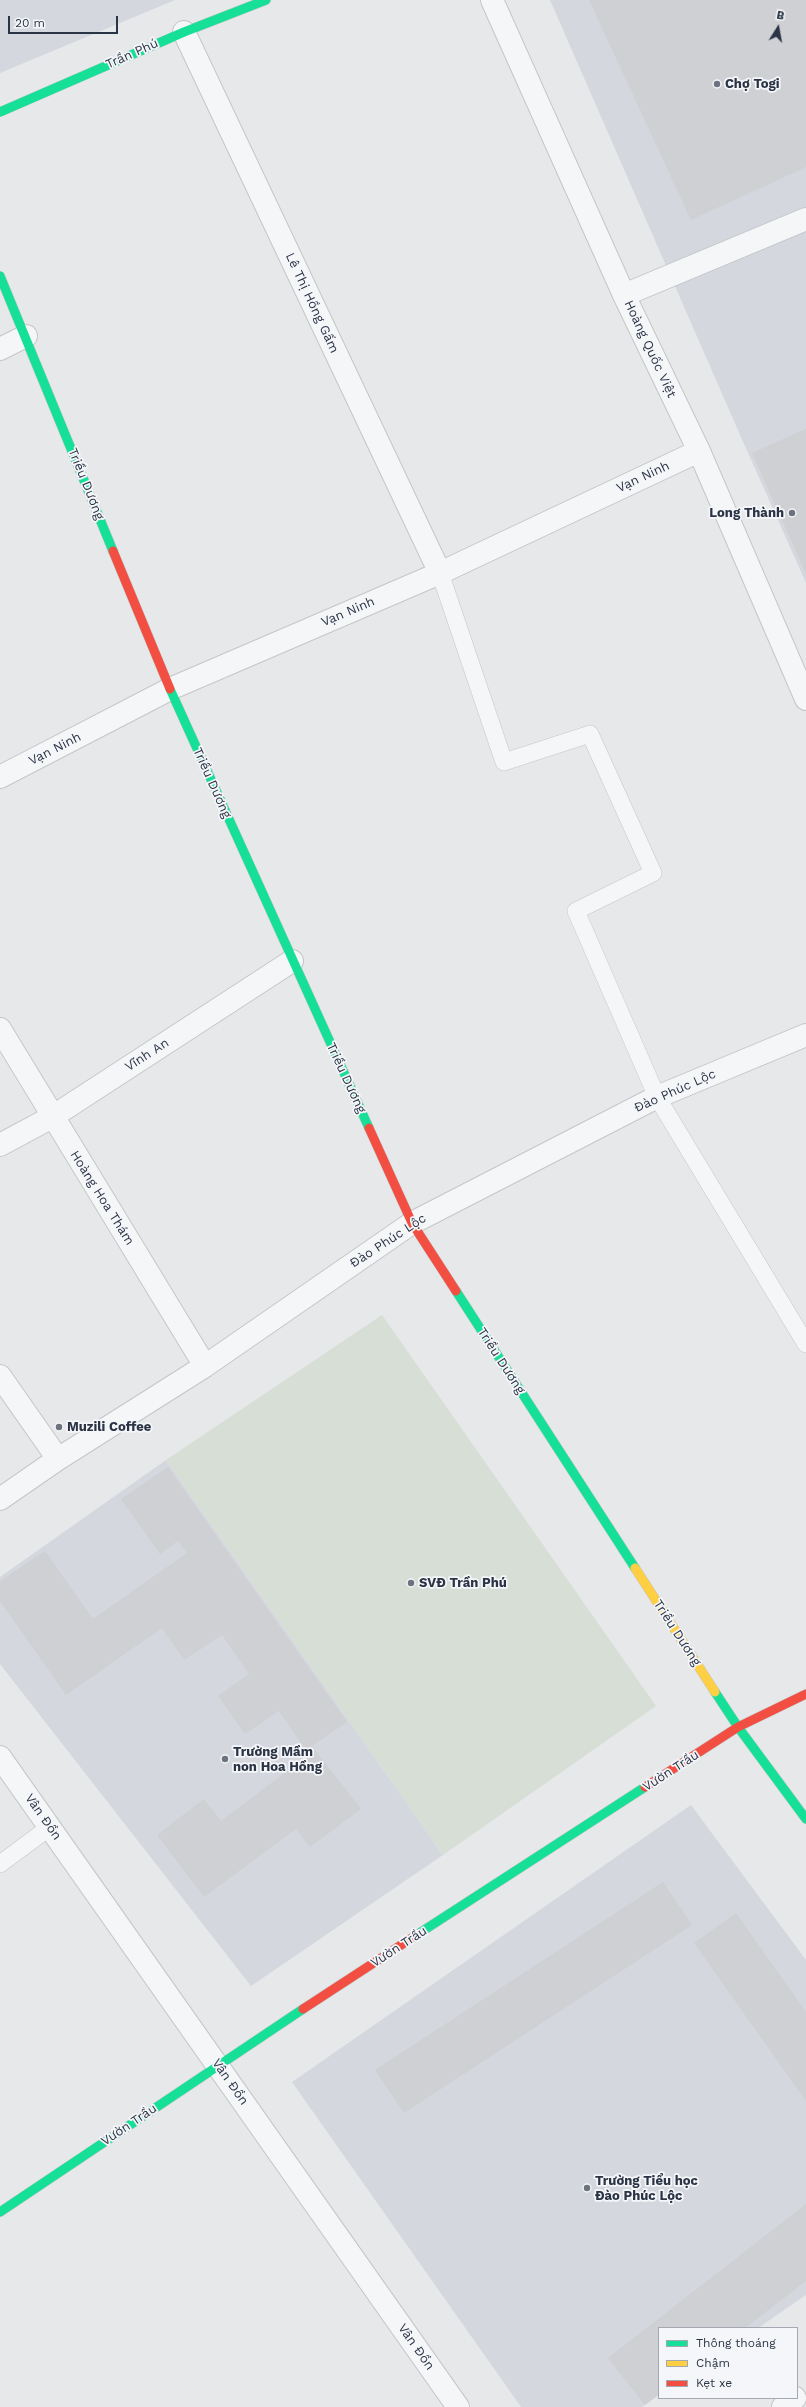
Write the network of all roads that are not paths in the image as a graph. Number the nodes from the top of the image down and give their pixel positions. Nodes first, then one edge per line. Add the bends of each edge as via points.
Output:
1 (266, 0) edge
2 (492, 0) edge
3 (184, 32) junction
4 (0, 112) edge
5 (806, 219) edge
6 (0, 276) edge
7 (624, 295) junction
8 (26, 336) junction
9 (0, 349) edge
10 (699, 451) junction
11 (440, 573) junction
12 (170, 689) junction
13 (806, 699) edge
14 (0, 777) edge
15 (292, 961) junction
16 (0, 1030) edge
17 (806, 1035) edge
18 (657, 1097) junction
19 (52, 1117) junction
20 (0, 1145) edge
21 (412, 1223) junction
22 (806, 1344) edge
23 (205, 1366) junction
24 (0, 1376) edge
25 (58, 1459) junction
26 (0, 1499) edge
27 (806, 1694) edge
28 (738, 1727) junction
29 (0, 1757) edge
30 (806, 1818) edge
31 (50, 1827) junction
32 (0, 1864) edge
33 (218, 2064) junction
34 (0, 2212) edge
35 (793, 2399) edge
36 (458, 2407) edge
37 (783, 2407) edge

1 - 3 street, Trần Phú
2 - 7 street, Hoàng Quốc Việt
3 - 4 street, Trần Phú
3 - 11 street, Lê Thị Hồng Gấm
5 - 7 street
6 - 8 street, Triều Dương
7 - 10 street, Hoàng Quốc Việt
8 - 9 street
8 - 12 street, Triều Dương
10 - 11 street, Vạn Ninh
10 - 13 street, Hoàng Quốc Việt
11 - 12 street, Vạn Ninh
11 - 18 lane via 504,762 590,734 653,873 576,911
12 - 14 street, Vạn Ninh
12 - 15 street, Triều Dương
15 - 19 street, Vĩnh An
15 - 21 street, Triều Dương
16 - 19 street, Hoàng Hoa Thám
17 - 18 street, Đào Phúc Lộc
18 - 21 street, Đào Phúc Lộc
18 - 22 lane
19 - 20 street, Vĩnh An
19 - 23 street, Hoàng Hoa Thám
21 - 23 street, Đào Phúc Lộc
21 - 28 street, Triều Dương
23 - 25 street, Đào Phúc Lộc
24 - 25 street
25 - 26 street, Đào Phúc Lộc
27 - 28 street, Vườn Trầu
28 - 30 street, Triều Dương
28 - 33 street, Vườn Trầu
29 - 31 street, Vân Đồn
31 - 32 lane
31 - 33 street, Vân Đồn
33 - 34 street, Vườn Trầu
33 - 36 street, Vân Đồn
35 - 37 street

